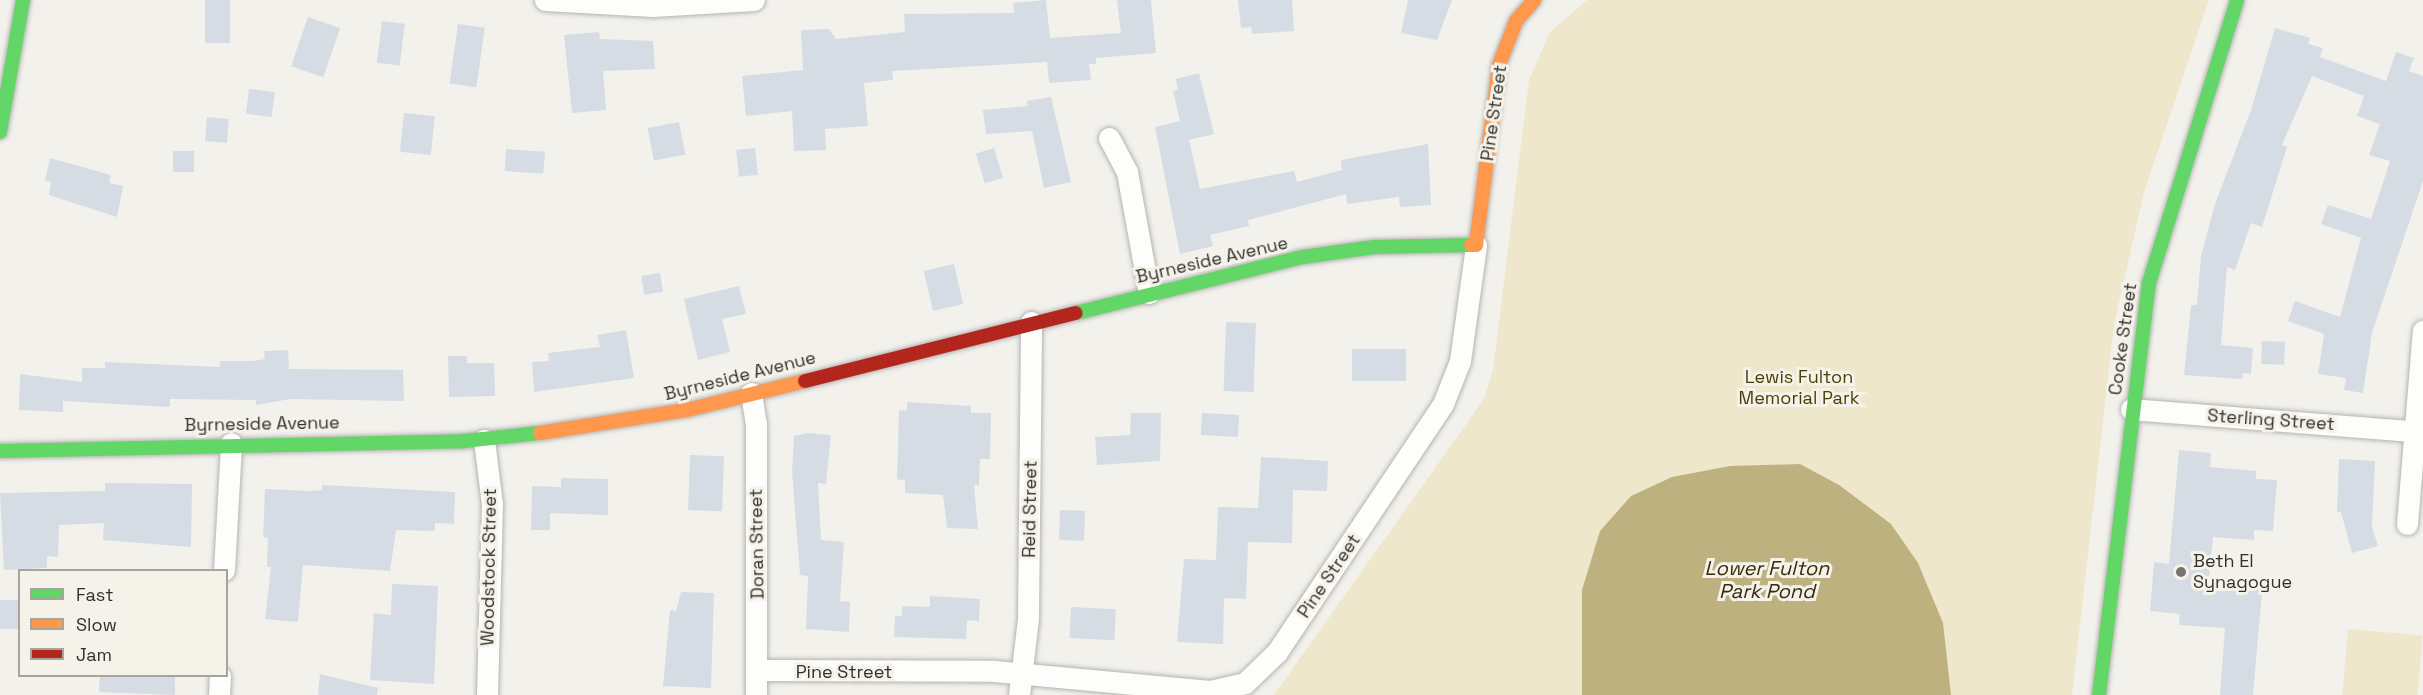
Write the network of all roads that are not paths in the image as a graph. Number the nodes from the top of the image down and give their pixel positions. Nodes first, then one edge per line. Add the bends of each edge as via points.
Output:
1 (23, 0) edge
2 (545, 0) edge
3 (754, 0) edge
4 (1534, 0) edge
5 (2237, 0) edge
6 (6, 57) edge
7 (0, 132) edge
8 (1109, 138) dead end
9 (1476, 245) junction
10 (1149, 293) junction
11 (1031, 322) junction
12 (2423, 331) edge
13 (751, 393) junction
14 (2131, 409) junction
15 (2411, 431) junction
16 (484, 440) junction
17 (231, 442) junction
18 (0, 451) edge
19 (2407, 524) dead end
20 (224, 569) edge
21 (757, 670) junction
22 (1022, 673) junction
23 (220, 677) edge
24 (219, 695) edge
25 (487, 695) edge
26 (756, 695) edge
27 (1020, 695) edge
28 (2099, 695) edge

1 - 6 street
2 - 3 street via 653,6
4 - 9 street, Pine Street via 1510,34 1500,65
5 - 14 street, Cooke Street via 2155,254
6 - 7 street
8 - 10 street via 1127,172
9 - 10 street, Byrneside Avenue via 1326,253
9 - 22 street, Pine Street via 1463,346 1450,390 1258,674 1232,688 1210,691
10 - 11 street, Byrneside Avenue
11 - 13 street, Byrneside Avenue
11 - 22 street, Reid Street
12 - 15 street
13 - 16 street, Byrneside Avenue via 646,417
13 - 21 street, Doran Street via 756,423
14 - 15 street, Sterling Street
14 - 28 street, Cooke Street
15 - 19 street
16 - 17 street, Byrneside Avenue
16 - 25 street, Woodstock Street via 492,504
17 - 18 street, Byrneside Avenue
17 - 20 street
21 - 22 street, Pine Street
21 - 26 street, Doran Street
22 - 27 street, Reid Street
23 - 24 street

